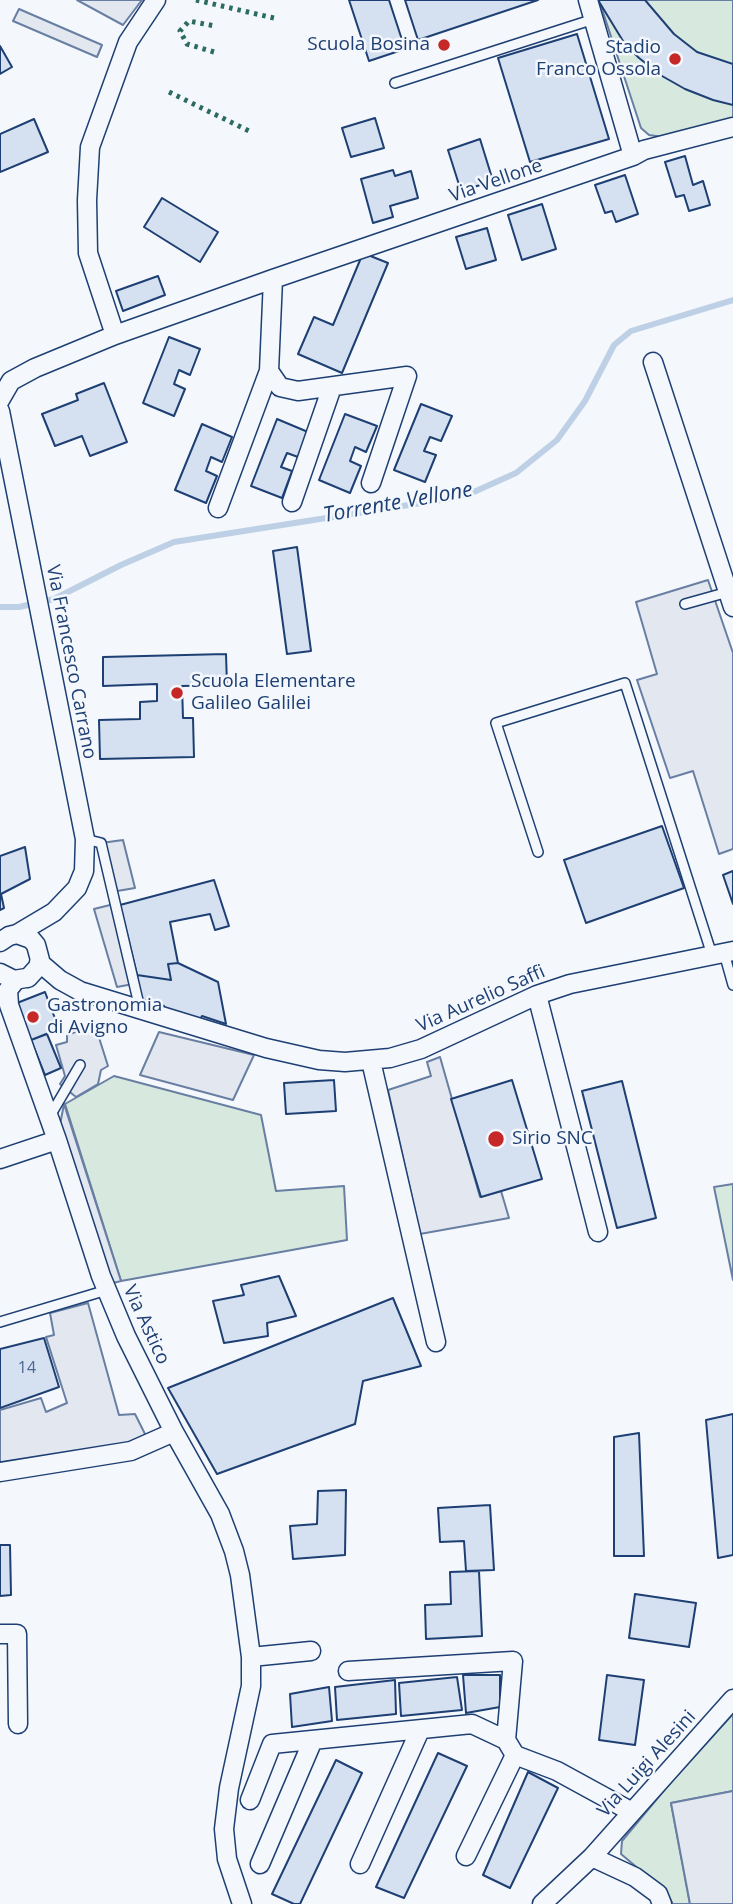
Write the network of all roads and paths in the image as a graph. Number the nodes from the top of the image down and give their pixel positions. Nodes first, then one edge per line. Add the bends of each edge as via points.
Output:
1 (156, 0) edge
2 (588, 0) edge
3 (594, 19) junction
4 (395, 83) dead end
5 (733, 127) edge
6 (633, 156) junction
7 (273, 279) junction
8 (115, 335) junction
9 (653, 362) dead end
10 (269, 371) junction
11 (332, 387) junction
12 (0, 400) edge
13 (0, 411) edge
14 (371, 483) dead end
15 (292, 502) dead end
16 (218, 508) dead end
17 (731, 597) edge
18 (685, 604) dead end
19 (85, 839) junction
20 (538, 852) dead end
21 (54, 912) junction
22 (5, 939) edge
23 (723, 953) edge
24 (39, 957) junction
25 (15, 977) edge
26 (61, 980) junction
27 (733, 985) edge
28 (537, 995) junction
29 (5, 999) edge
30 (140, 1011) junction
31 (371, 1062) junction
32 (80, 1065) dead end
33 (49, 1117) junction
34 (57, 1140) junction
35 (0, 1159) edge
36 (598, 1232) dead end
37 (107, 1290) junction
38 (0, 1322) edge
39 (436, 1342) dead end
40 (174, 1432) junction
41 (0, 1472) edge
42 (0, 1634) edge
43 (311, 1651) dead end
44 (251, 1657) junction
45 (348, 1671) dead end
46 (733, 1699) edge
47 (18, 1724) dead end
48 (421, 1730) junction
49 (313, 1740) junction
50 (511, 1747) junction
51 (250, 1800) dead end
52 (632, 1812) junction
53 (466, 1856) dead end
54 (592, 1857) junction
55 (260, 1864) dead end
56 (360, 1864) dead end
57 (242, 1904) edge
58 (542, 1904) edge
59 (662, 1904) edge

1 - 8 street via 128,42 90,147 88,253
2 - 3 street
3 - 4 lane
3 - 6 street
5 - 6 street, Via Vellone
6 - 7 street, Via Vellone
7 - 8 street, Via Vellone
7 - 10 street
8 - 12 street, Via Vellone via 35,368 12,381
9 - 17 street
10 - 11 street via 280,387
10 - 16 street
11 - 14 street via 407,376
11 - 15 street
13 - 19 street, Via Francesco Carrano
17 - 18 lane
19 - 21 street, Via Francesco Carrano via 82,879
19 - 30 lane via 101,843
20 - 23 lane via 496,723 625,683
21 - 22 street, Via Francesco Carrano
21 - 24 street, Via Francesco Carrano
22 - 24 street, Via Aurelio Saffi via 31,939
23 - 27 lane
23 - 28 street, Via Aurelio Saffi via 606,975
24 - 25 street via 33,973
24 - 26 street, Via Aurelio Saffi
25 - 26 street, Via Aurelio Saffi
25 - 29 street, Via Astico
26 - 30 street, Via Aurelio Saffi
28 - 31 street, Via Aurelio Saffi via 429,1045
28 - 36 street
29 - 33 street, Via Astico
30 - 31 street, Via Aurelio Saffi via 319,1060
31 - 39 street
32 - 33 lane
33 - 34 street, Via Astico
34 - 35 street
34 - 37 street, Via Astico
37 - 38 lane
37 - 40 street, Via Astico
40 - 41 street via 131,1451
40 - 44 street, Via Astico via 220,1514 234,1550
42 - 47 street via 17,1634
43 - 44 street
44 - 57 street, Via Astico via 251,1686 224,1829 227,1859
45 - 50 street via 513,1661
46 - 52 street, Via Luigi Alesini
48 - 49 street
48 - 50 street via 472,1724
48 - 56 street
49 - 51 street via 272,1744
49 - 55 street
50 - 52 street
50 - 53 street
52 - 54 street, Via Luigi Alesini
54 - 58 street, Via Luigi Alesini
54 - 59 street via 635,1877 658,1894

